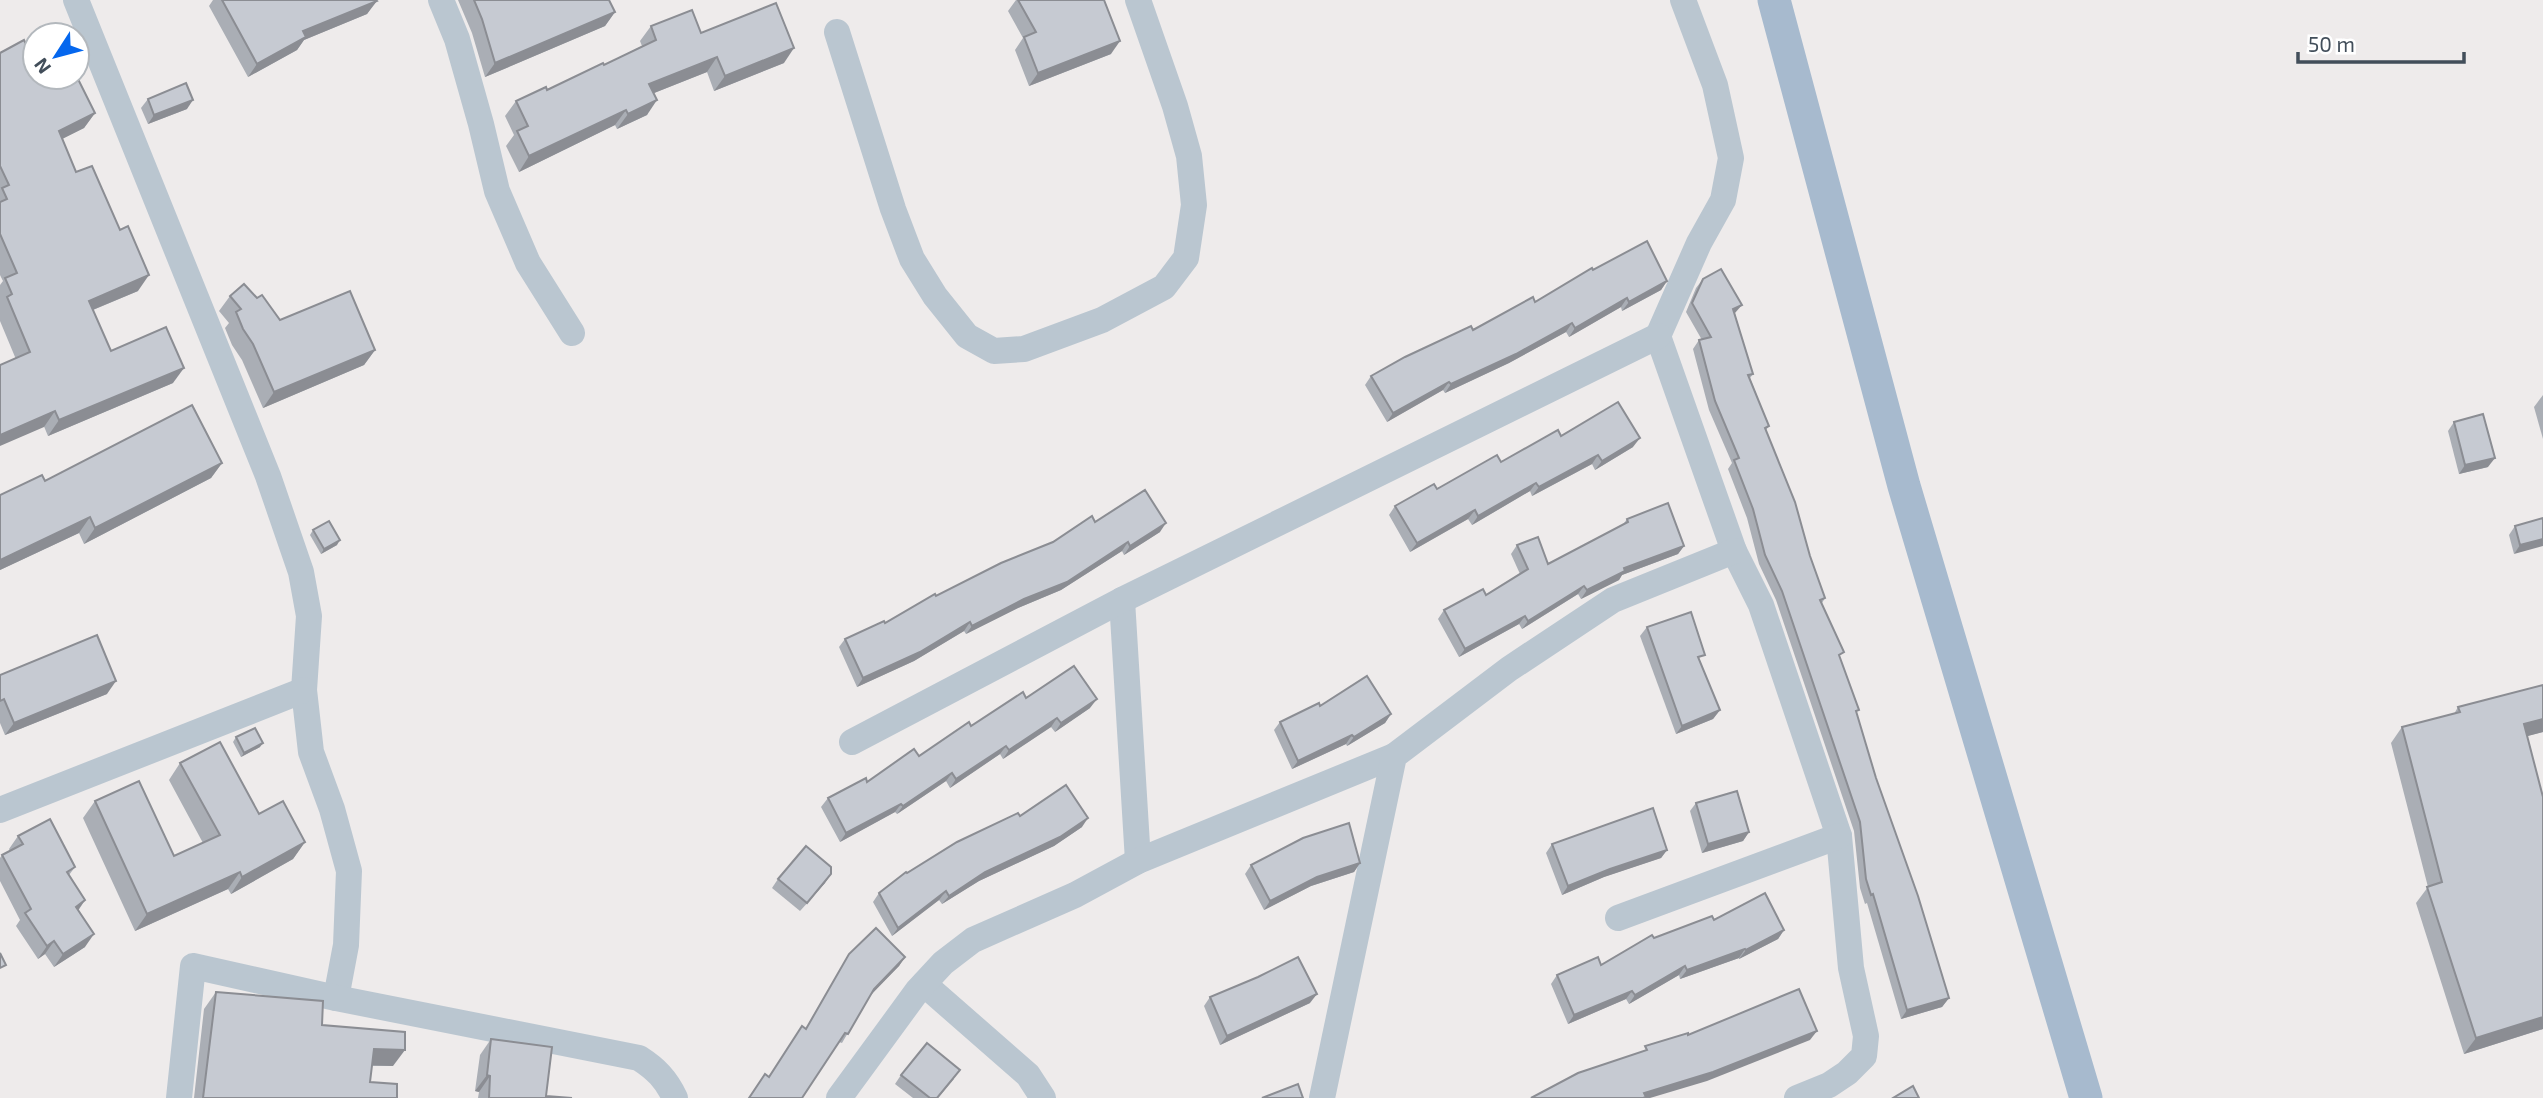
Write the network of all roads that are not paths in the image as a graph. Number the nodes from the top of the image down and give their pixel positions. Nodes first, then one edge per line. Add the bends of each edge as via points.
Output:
1 (76, 0) edge
2 (440, 0) edge
3 (1138, 0) edge
4 (1683, 0) edge
5 (1774, 0) edge
6 (837, 32) dead end
7 (572, 333) dead end
8 (1658, 336) junction
9 (1734, 551) junction
10 (1122, 600) junction
11 (304, 690) junction
12 (852, 742) dead end
13 (1394, 756) junction
14 (0, 810) edge
15 (1839, 836) junction
16 (1138, 861) junction
17 (1618, 918) dead end
18 (924, 984) junction
19 (336, 998) junction
20 (179, 1098) edge
21 (675, 1098) edge
22 (839, 1098) edge
23 (1043, 1098) edge
24 (1322, 1098) edge
25 (1797, 1098) edge
26 (2086, 1098) edge

1 - 11 street via 268,475 301,572 309,616
2 - 7 street via 457,39 497,191 528,263
3 - 6 street via 1189,156 1194,205 1186,258 1164,287 1102,320 1024,349 994,351 967,336 923,278 893,209
4 - 8 street via 1716,85 1731,158 1723,200
5 - 26 main road via 1904,486
8 - 9 street
8 - 10 street
9 - 13 street via 1613,600 1509,668
9 - 15 street via 1761,605
10 - 12 street
10 - 16 street
11 - 14 street
11 - 19 street via 311,752 349,871 346,945
13 - 16 street
13 - 24 street
15 - 17 street
15 - 25 street via 1851,968 1866,1036 1864,1056 1829,1085
16 - 18 street via 973,940
18 - 22 street
18 - 23 street via 1028,1075
19 - 20 street via 193,966
19 - 21 street via 639,1058 656,1069

